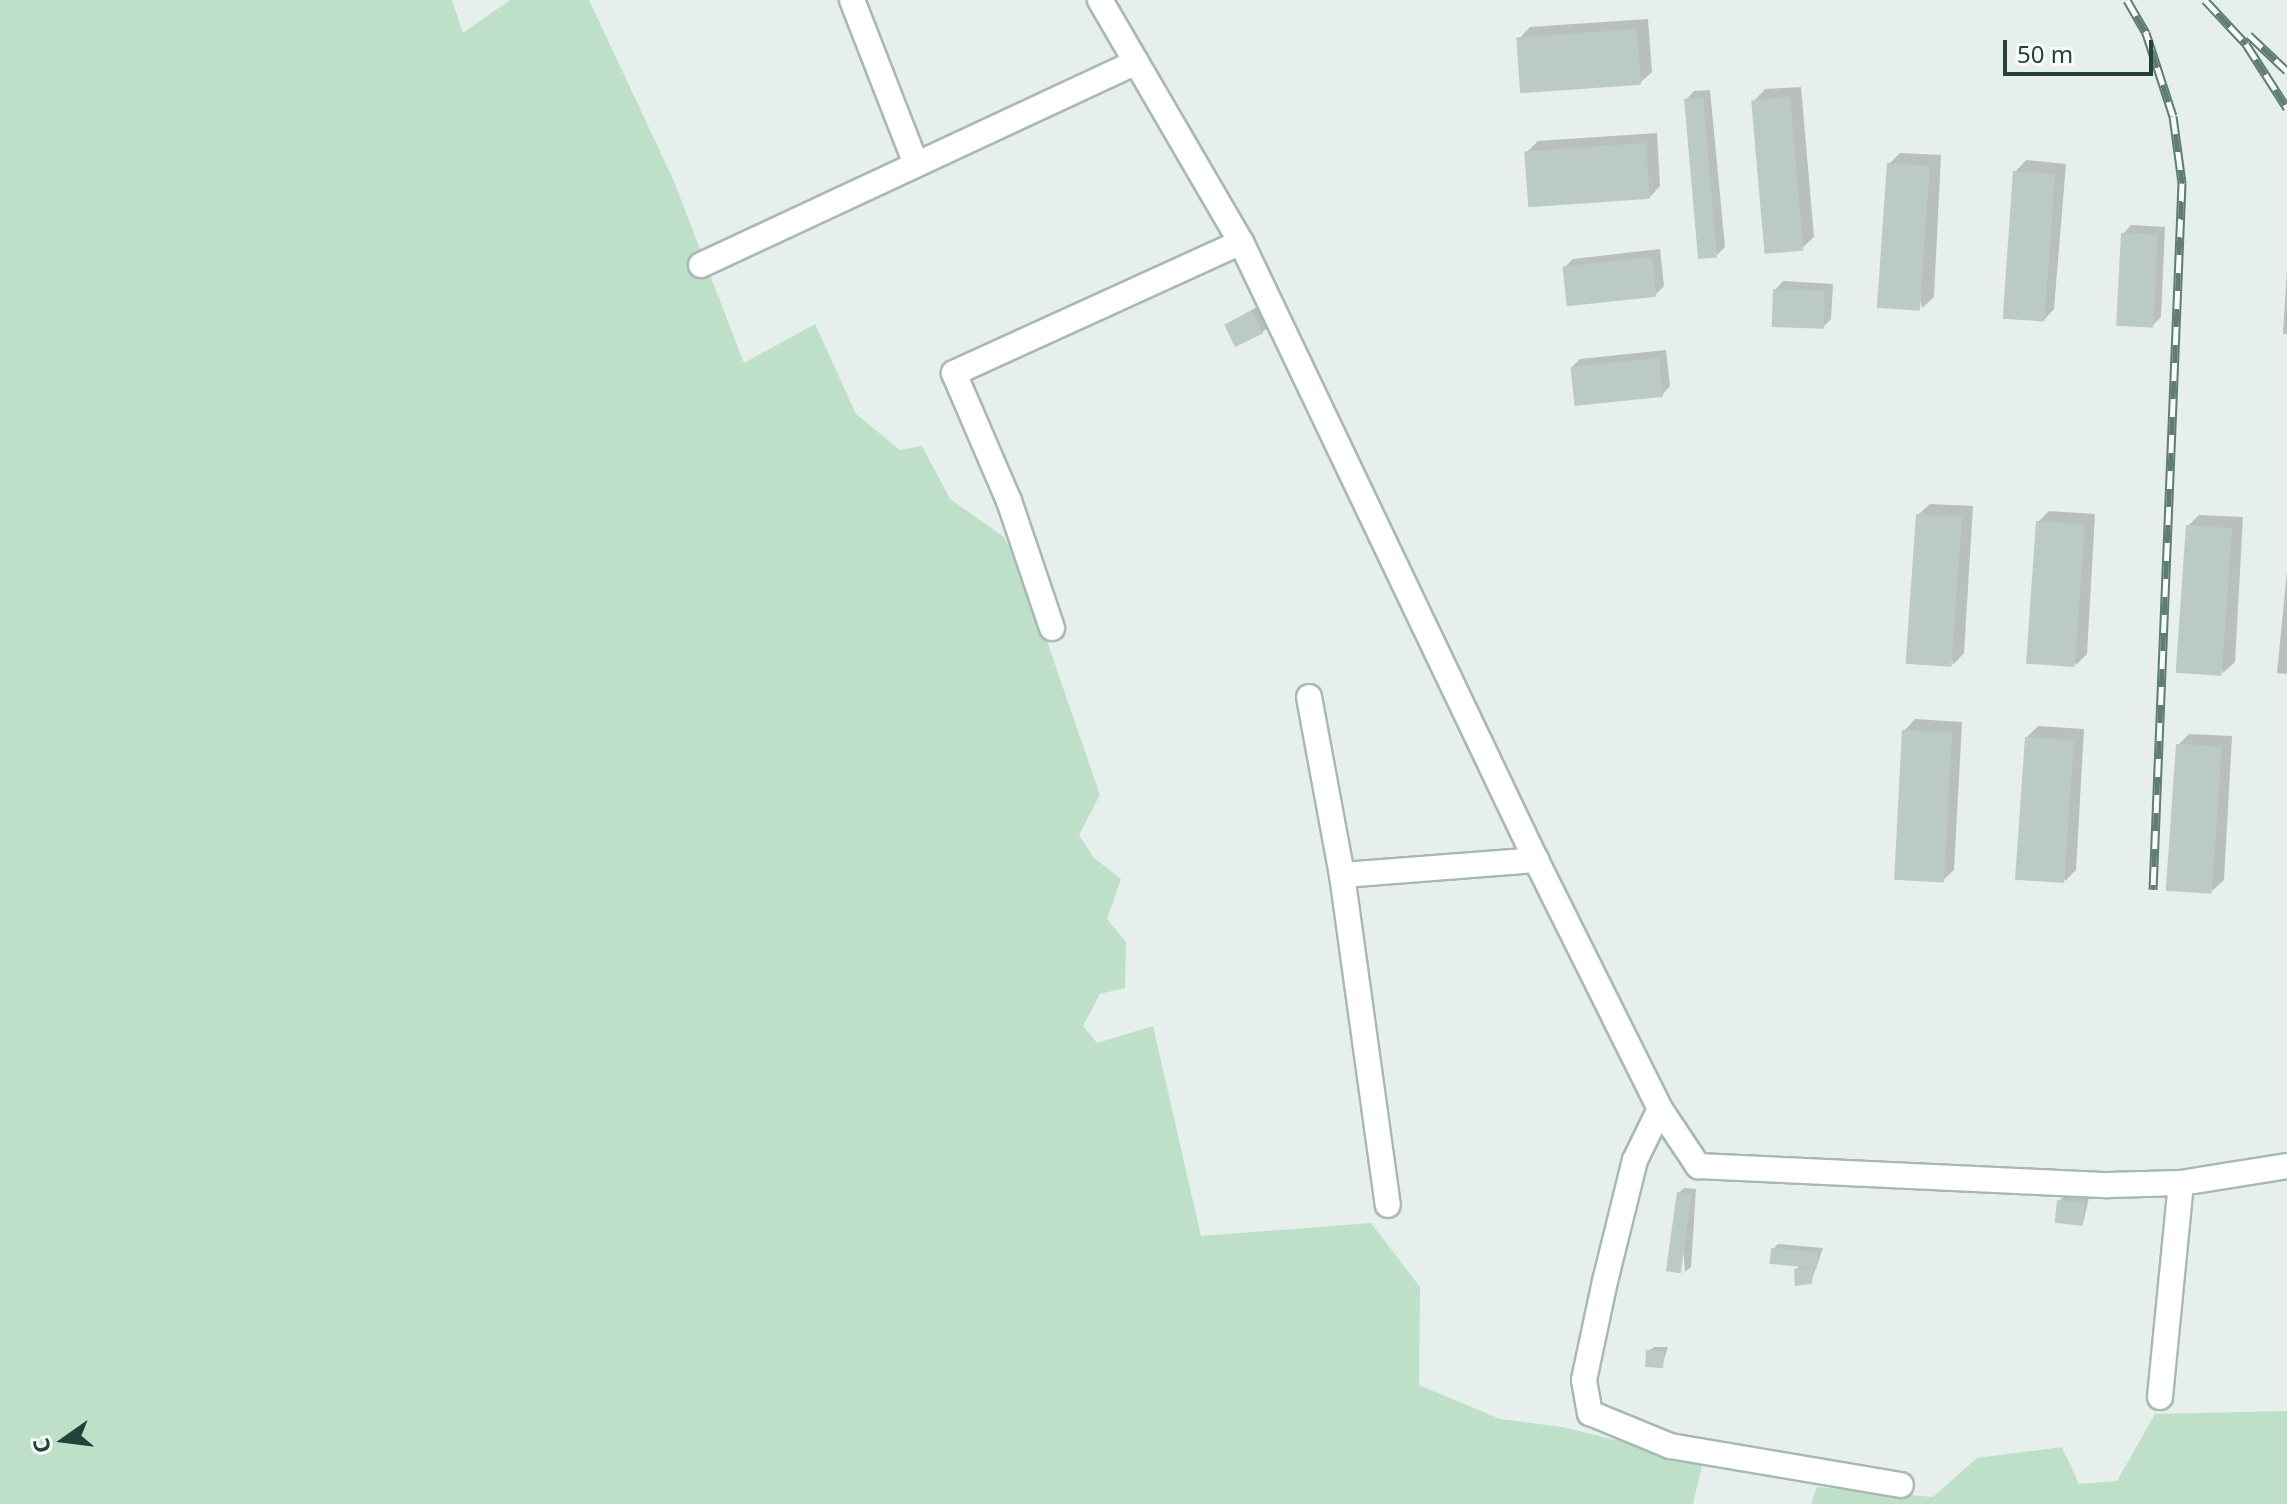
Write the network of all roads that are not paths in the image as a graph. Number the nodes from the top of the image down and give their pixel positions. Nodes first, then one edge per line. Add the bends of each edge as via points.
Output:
1 (852, 0) edge
2 (1100, 0) edge
3 (1136, 62) junction
4 (916, 164) junction
5 (1241, 242) junction
6 (701, 265) dead end
7 (1052, 628) dead end
8 (1309, 697) dead end
9 (1536, 860) junction
10 (1342, 875) junction
11 (1660, 1109) junction
12 (2287, 1166) edge
13 (2181, 1183) junction
14 (1388, 1205) dead end
15 (2160, 1397) dead end
16 (1901, 1485) dead end

1 - 4 street
2 - 3 street
3 - 4 street
3 - 5 street
4 - 6 street
5 - 7 street via 954,373 1009,501
5 - 9 street
8 - 10 street
9 - 10 street
9 - 11 street
10 - 14 street
11 - 13 street via 1698,1166 2062,1184
11 - 16 street via 1635,1160 1605,1281 1584,1380 1590,1413 1670,1446
12 - 13 street
13 - 15 street

